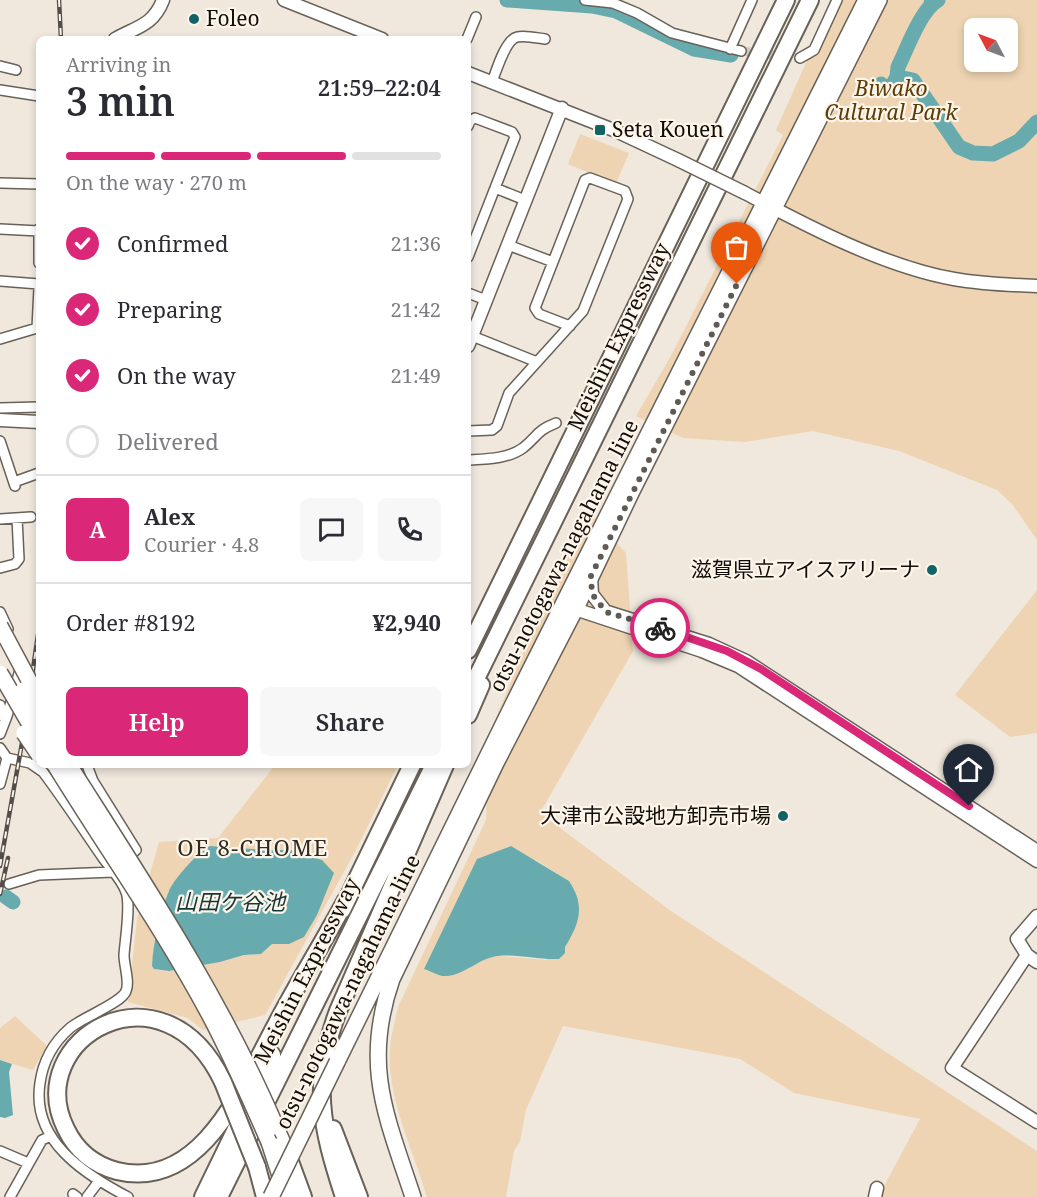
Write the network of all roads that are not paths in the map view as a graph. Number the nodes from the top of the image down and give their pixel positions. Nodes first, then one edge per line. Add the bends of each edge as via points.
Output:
1 (163, 0) edge
2 (287, 0) edge
3 (585, 0) edge
4 (752, 0) edge
5 (786, 0) edge
6 (810, 0) edge
7 (837, 0) edge
8 (866, 0) edge
9 (879, 0) edge
10 (476, 17) dead end
11 (121, 36) edge
12 (375, 36) edge
13 (468, 36) edge
14 (545, 39) dead end
15 (730, 49) junction
16 (741, 51) tunnel mouth
17 (800, 58) dead end
18 (0, 66) edge
19 (16, 70) dead end
20 (471, 74) edge
21 (492, 82) junction
22 (0, 90) edge
23 (36, 96) edge
24 (562, 108) junction
25 (471, 120) edge
26 (0, 183) edge
27 (36, 184) edge
28 (495, 188) junction
29 (525, 200) junction
30 (770, 206) junction
31 (0, 230) edge
32 (36, 230) edge
33 (472, 234) edge
34 (508, 245) junction
35 (553, 262) junction
36 (0, 281) edge
37 (36, 286) edge
38 (1037, 286) edge
39 (471, 293) edge
40 (486, 300) junction
41 (570, 326) junction
42 (36, 328) edge
43 (471, 338) edge
44 (0, 339) edge
45 (471, 341) edge
46 (537, 362) junction
47 (36, 407) edge
48 (0, 408) edge
49 (0, 420) edge
50 (36, 422) edge
51 (556, 423) dead end
52 (471, 431) edge
53 (0, 441) edge
54 (471, 460) edge
55 (36, 474) edge
56 (31, 517) dead end
57 (17, 518) junction
58 (0, 519) edge
59 (0, 568) edge
60 (528, 570) junction
61 (591, 576) junction
62 (572, 604) junction
63 (0, 612) edge
64 (606, 612) junction
65 (0, 626) edge
66 (471, 644) edge
67 (0, 648) edge
68 (0, 673) edge
69 (471, 689) edge
70 (36, 693) edge
71 (0, 694) edge
72 (0, 705) edge
73 (471, 708) edge
74 (36, 712) edge
75 (5, 720) junction
76 (0, 734) edge
77 (36, 735) edge
78 (0, 748) edge
79 (36, 750) edge
80 (7, 758) junction
81 (36, 765) edge
82 (38, 768) edge
83 (49, 768) edge
84 (57, 768) edge
85 (73, 768) edge
86 (87, 768) edge
87 (411, 768) edge
88 (433, 768) edge
89 (444, 768) edge
90 (86, 782) junction
91 (0, 784) edge
92 (65, 801) junction
93 (81, 808) junction
94 (1037, 850) edge
95 (1037, 861) edge
96 (113, 872) junction
97 (9, 884) dead end
98 (346, 900) junction
99 (1037, 916) edge
100 (1032, 958) edge
101 (331, 1059) junction
102 (1037, 1122) edge
103 (51, 1136) junction
104 (285, 1148) joint
105 (0, 1152) edge
106 (28, 1163) junction
107 (99, 1181) junction
108 (286, 1192) edge
109 (10, 1197) edge
110 (87, 1197) edge
111 (126, 1197) edge
112 (203, 1197) edge
113 (219, 1197) edge
114 (265, 1197) edge
115 (271, 1197) edge
116 (305, 1197) edge
117 (344, 1197) edge
118 (359, 1197) edge
119 (413, 1197) edge

1 - 11 street via 150,21
2 - 12 street
3 - 15 street via 613,3 672,33
4 - 15 street
5 - 66 highway, Meishin Expressway
6 - 60 highway, Meishin Expressway
7 - 17 street via 814,50
8 - 30 main road, otsu-notogawa-nagahama line
9 - 30 main road, otsu-notogawa-nagahama line
10 - 13 street
14 - 21 street via 512,39
15 - 16 street
18 - 19 street
20 - 21 street
21 - 24 street
22 - 23 street
24 - 29 street
24 - 30 street, bridge via 652,147
25 - 28 street via 475,118 512,132 515,137
26 - 27 street
28 - 29 street
28 - 33 street
29 - 34 street
30 - 38 street via 848,243 922,271 994,285
30 - 61 main road, otsu-notogawa-nagahama line
30 - 62 main road, otsu-notogawa-nagahama line
31 - 32 street
34 - 35 street
34 - 40 street
35 - 41 street via 535,308 539,314
35 - 41 street via 585,180 590,178 625,191 628,199 583,311
36 - 37 street
39 - 40 street
40 - 43 street
41 - 46 street
42 - 44 street
45 - 46 street
46 - 52 street via 509,393 497,426 492,430
47 - 48 street
49 - 50 street
51 - 54 street via 542,428 518,451
53 - 55 street via 14,484
56 - 57 street
57 - 58 street
57 - 59 street via 19,559
60 - 69 highway, Meishin Expressway
60 - 73 highway
61 - 62 main road, otsu-notogawa-nagahama line
61 - 64 street via 592,594
62 - 64 street
62 - 95 street via 738,666
62 - 101 main road, otsu-notogawa-nagahama line
62 - 119 main road, otsu-notogawa-nagahama line via 407,944 385,999 378,1039 379,1080
63 - 75 street via 23,660
64 - 94 street via 709,644 746,661
65 - 70 main road, bridge
67 - 74 main road, bridge
68 - 77 main road, bridge
71 - 79 main road, bridge
72 - 75 street
75 - 76 street
78 - 80 street
80 - 81 street
80 - 91 street
82 - 92 street
83 - 93 main road, bridge
84 - 93 main road, bridge
85 - 90 main road, bridge
86 - 90 street
87 - 98 highway, Meishin Expressway
88 - 113 highway, Meishin Expressway
89 - 101 highway via 338,1011
90 - 92 street
90 - 96 street via 136,850
90 - 104 main road, bridge via 241,1048
92 - 96 street
93 - 108 main road, bridge via 200,997 269,1142
96 - 97 street via 39,875
96 - 103 street via 127,892 127,990 119,1001 69,1030 47,1057 41,1071 40,1111
98 - 112 highway, Meishin Expressway
98 - 114 highway, bridge via 238,1096 211,1134 189,1155 150,1172 128,1173 89,1158 63,1124 60,1081 75,1049 111,1021 152,1018 176,1027 202,1049 223,1082 257,1167
99 - 100 street via 1017,939
100 - 102 street via 952,1068
101 - 115 main road, otsu-notogawa-nagahama line, bridge
101 - 117 highway via 321,1086 323,1121
101 - 118 highway via 323,1085 328,1113
103 - 106 street via 42,1140
103 - 107 street via 74,1163
104 - 116 highway
105 - 106 street
106 - 109 street
107 - 110 street
107 - 111 street

